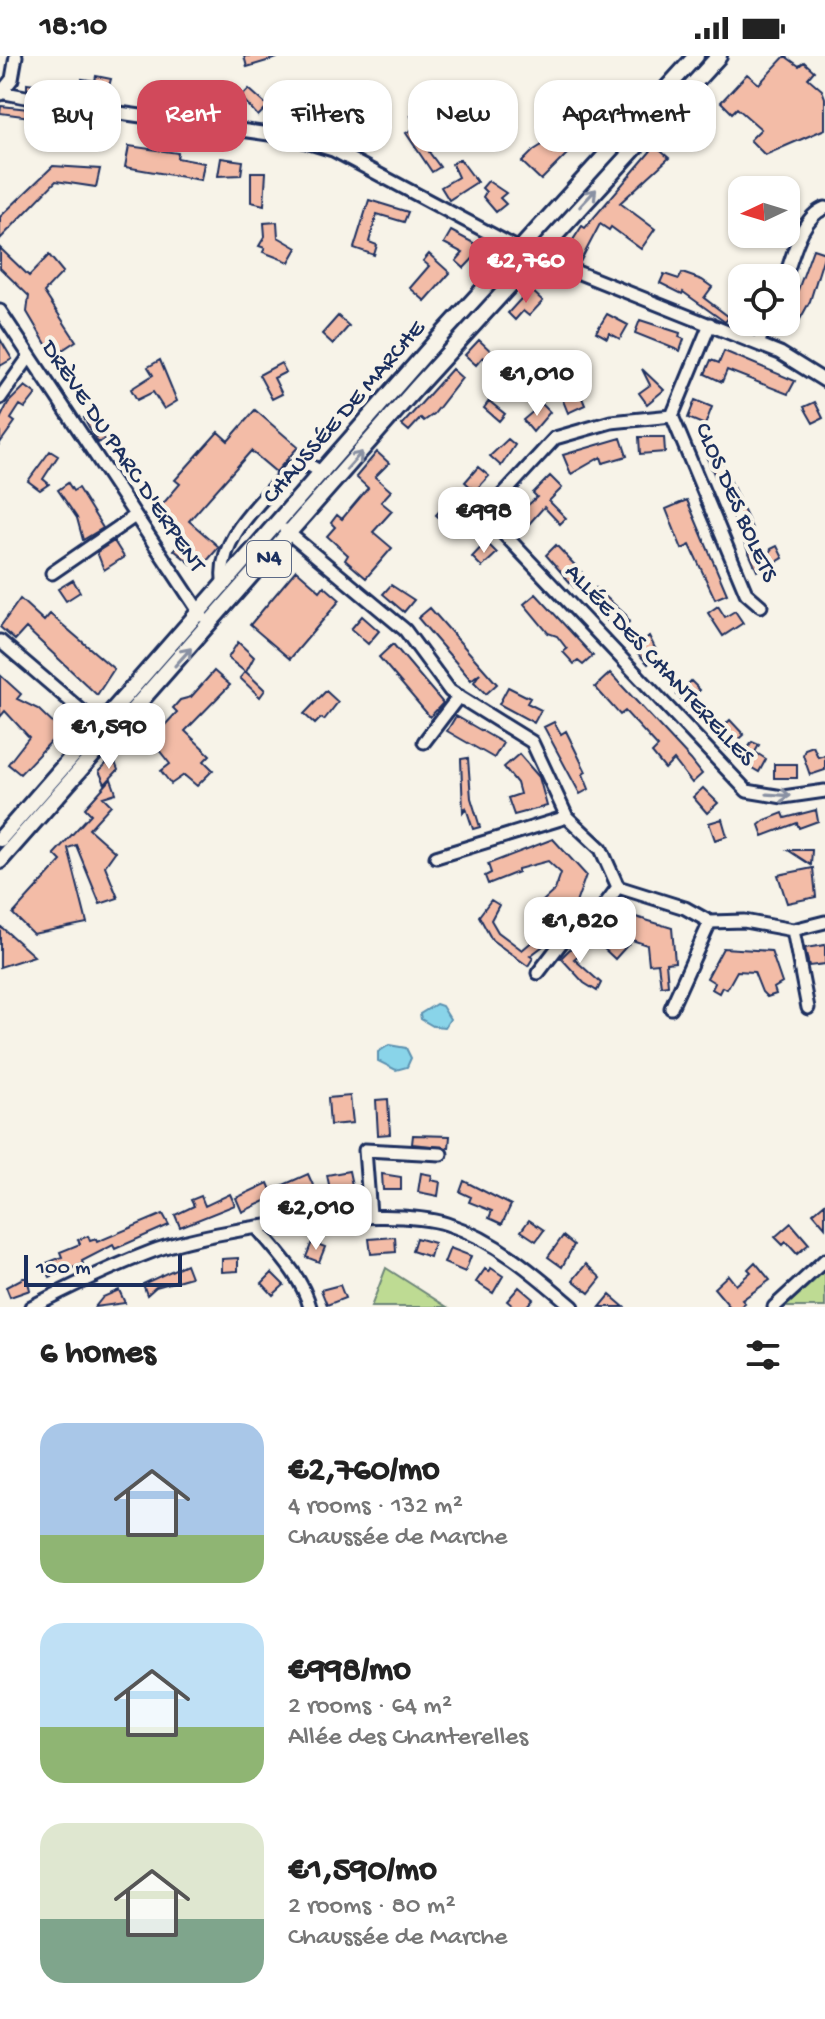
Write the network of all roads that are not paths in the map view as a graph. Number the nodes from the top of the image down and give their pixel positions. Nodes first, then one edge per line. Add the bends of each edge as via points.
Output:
1 (16, 56) edge
2 (696, 56) edge
3 (719, 56) edge
4 (0, 93) edge
5 (825, 208) edge
6 (519, 249) junction
7 (536, 255) junction
8 (791, 264) edge
9 (0, 311) edge
10 (710, 324) junction
11 (761, 336) edge
12 (758, 344) junction
13 (29, 357) junction
14 (825, 381) edge
15 (0, 398) edge
16 (672, 416) junction
17 (323, 473) junction
18 (135, 516) junction
19 (278, 524) junction
20 (290, 534) junction
21 (52, 573) dead end
22 (224, 586) junction
23 (761, 606) dead end
24 (200, 613) junction
25 (210, 626) junction
26 (0, 641) edge
27 (459, 696) junction
28 (106, 732) junction
29 (424, 742) dead end
30 (825, 791) edge
31 (567, 817) junction
32 (0, 839) edge
33 (436, 857) dead end
34 (0, 861) edge
35 (618, 887) junction
36 (710, 922) junction
37 (825, 922) edge
38 (793, 930) junction
39 (538, 973) dead end
40 (671, 1008) dead end
41 (808, 1008) dead end
42 (441, 1154) dead end
43 (370, 1215) junction
44 (258, 1229) junction
45 (825, 1260) edge
46 (31, 1307) edge
47 (310, 1307) edge
48 (573, 1307) edge
49 (774, 1307) edge

1 - 4 street via 12,79
2 - 6 main road, CHAUSSÉE DE MARCHE / N4
7 -> 3 main road, CHAUSSÉE DE MARCHE / N4
4 - 6 street via 314,143
5 - 8 street via 806,225
6 - 7 street
6 - 17 main road, CHAUSSÉE DE MARCHE / N4
7 - 10 street
20 -> 7 main road, CHAUSSÉE DE MARCHE / N4
9 - 13 street, DRÈVE DU PARC D'ERPENT
10 - 12 street
10 - 16 street
11 - 12 street
12 - 14 street via 798,361
13 - 15 street
13 - 18 street, DRÈVE DU PARC D'ERPENT
16 - 23 street, CLOS DES BOLETS via 746,593
16 -> 30 street, ALLÉE DES CHANTERELLES via 611,422 555,438 485,514 747,791 783,797
17 - 19 main road, CHAUSSÉE DE MARCHE / N4
17 - 22 street via 309,465 291,468 229,540 221,572
18 - 21 street
18 - 24 street, DRÈVE DU PARC D'ERPENT
19 - 20 street
19 - 22 main road, CHAUSSÉE DE MARCHE / N4
20 - 25 main road, CHAUSSÉE DE MARCHE / N4
20 - 27 street via 405,630
22 - 24 main road, CHAUSSÉE DE MARCHE / N4
24 - 25 street, DRÈVE DU PARC D'ERPENT
24 - 28 main road, CHAUSSÉE DE MARCHE / N4
28 -> 25 main road, CHAUSSÉE DE MARCHE / N4
26 - 28 street
27 - 29 street
27 - 31 street via 532,742
28 - 32 main road, CHAUSSÉE DE MARCHE / N4
28 - 34 main road, CHAUSSÉE DE MARCHE / N4
31 - 33 street
31 - 35 street via 601,849
35 - 36 street via 685,908
35 - 39 street via 598,914 568,934
36 - 38 street via 744,921
36 - 40 street
37 - 38 street
38 - 41 street
42 - 43 street via 365,1150
43 - 44 street
43 - 48 street via 448,1225 512,1256
44 - 46 street via 156,1250
44 - 47 street via 286,1262
45 - 49 street

